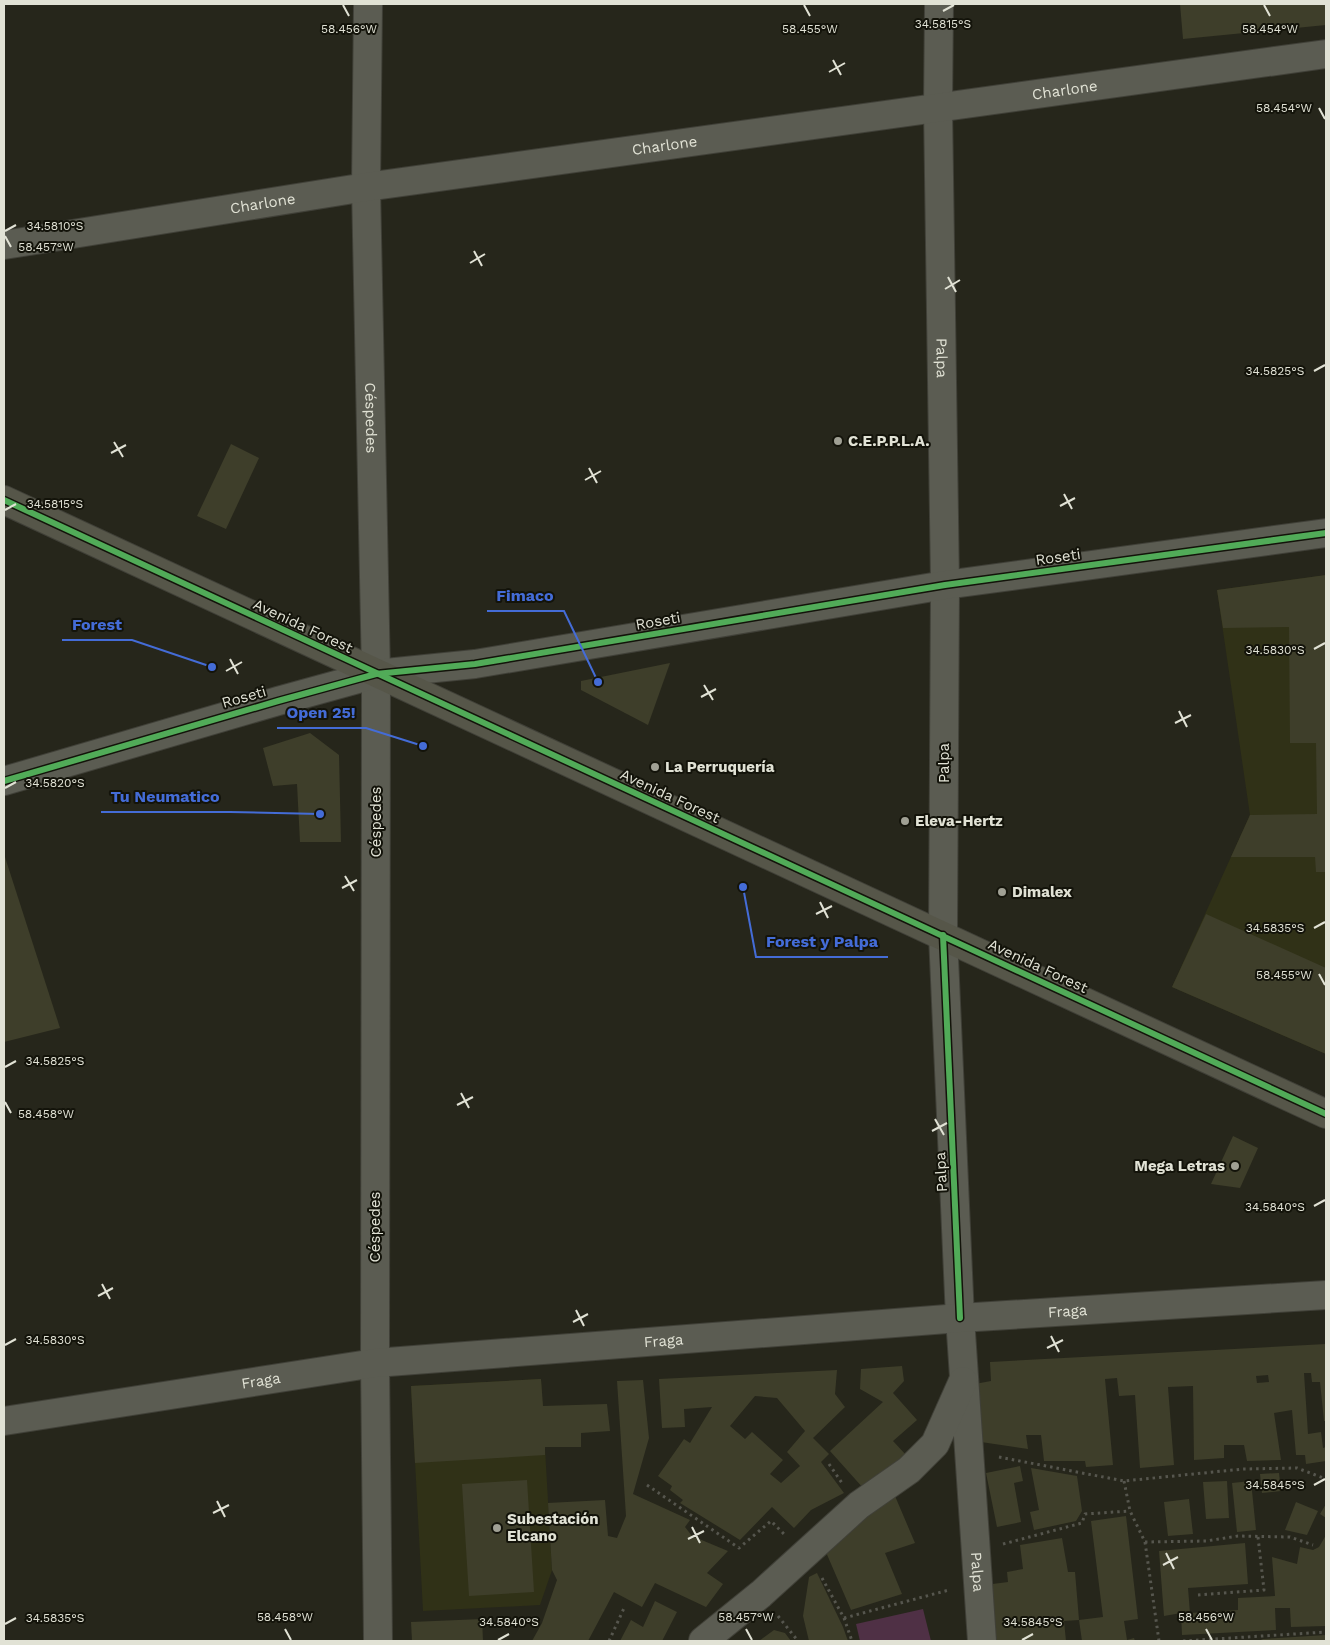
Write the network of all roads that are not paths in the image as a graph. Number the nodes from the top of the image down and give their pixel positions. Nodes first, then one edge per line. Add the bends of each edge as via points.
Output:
1 (368, 4) edge
2 (939, 4) edge
3 (1326, 54) edge
4 (938, 108) junction
5 (366, 187) junction
6 (4, 245) edge
7 (4, 500) edge
8 (1326, 533) edge
9 (946, 584) junction
10 (376, 674) junction
11 (4, 781) edge
12 (943, 935) junction
13 (1326, 1114) edge
14 (1326, 1295) edge
15 (960, 1318) junction
16 (375, 1363) junction
17 (964, 1378) junction
18 (4, 1421) edge
19 (378, 1641) edge
20 (703, 1641) edge
21 (982, 1641) edge

1 - 5 street, Céspedes
2 - 4 street, Palpa
3 - 4 street, Charlone
4 - 5 street, Charlone
4 - 9 street, Palpa
5 - 6 street, Charlone
5 - 10 street, Céspedes
7 - 10 main road, Avenida Forest
8 - 9 street, Roseti
9 - 10 street, Roseti via 475,664
9 - 12 street, Palpa
10 - 11 street, Roseti
10 - 12 main road, Avenida Forest
10 - 16 street, Céspedes
12 - 13 main road, Avenida Forest
12 - 15 street, Palpa
14 - 15 street, Fraga
15 - 16 street, Fraga
15 - 17 street, Palpa
16 - 18 street, Fraga
16 - 19 street, Céspedes
17 - 20 street via 935,1444 909,1470 797,1544 761,1594
17 - 21 street, Palpa

